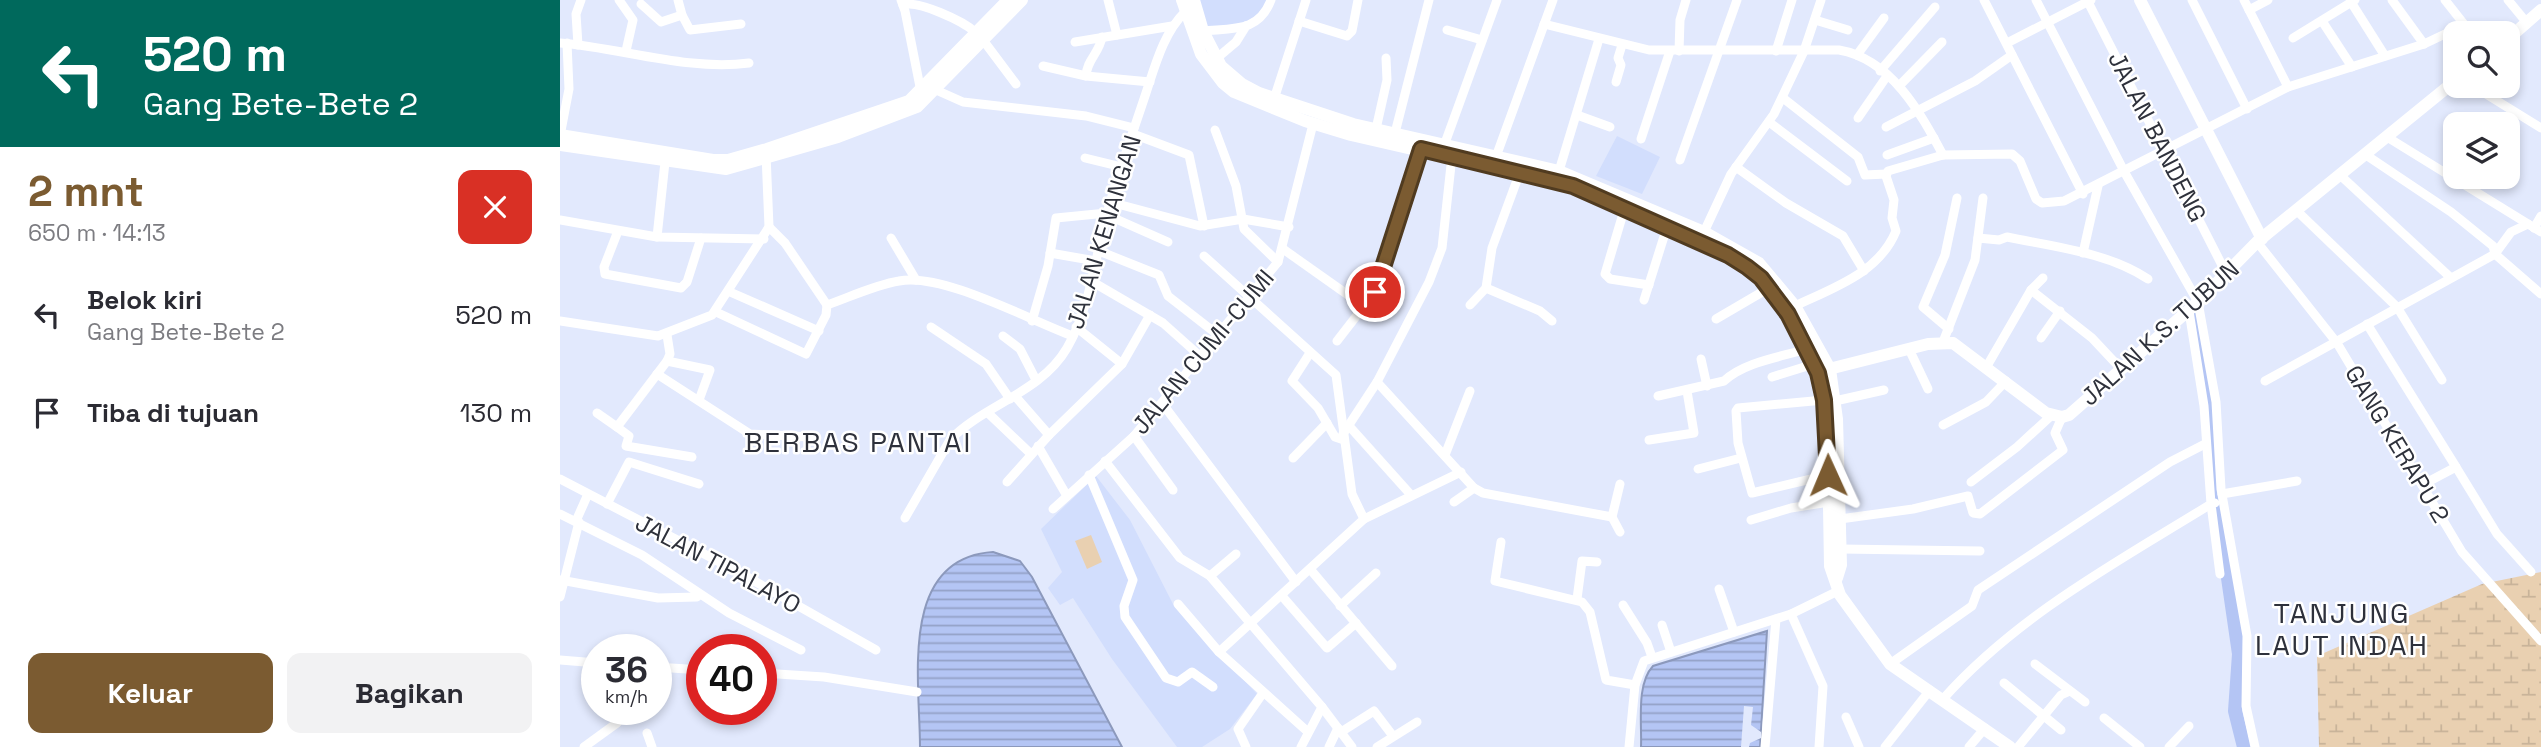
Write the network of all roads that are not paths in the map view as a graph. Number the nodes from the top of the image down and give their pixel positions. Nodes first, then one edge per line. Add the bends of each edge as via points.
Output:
1 (581, 0) edge
2 (619, 0) edge
3 (678, 0) edge
4 (1022, 0) edge
5 (1108, 0) edge
6 (1194, 0) edge
7 (1271, 0) edge
8 (1306, 0) edge
9 (1358, 0) edge
10 (1429, 0) edge
11 (1497, 0) edge
12 (1553, 0) edge
13 (1686, 0) edge
14 (1737, 0) edge
15 (1792, 0) edge
16 (1821, 0) edge
17 (1984, 0) edge
18 (2036, 0) edge
19 (2140, 0) edge
20 (2192, 0) edge
21 (2244, 0) edge
22 (2268, 0) edge
23 (2392, 0) edge
24 (2445, 0) edge
25 (2508, 0) edge
26 (2089, 1) edge
27 (2353, 1) edge
28 (643, 2) edge
29 (902, 2) edge
30 (922, 3) edge
31 (1006, 6) edge
32 (1183, 6) edge
33 (1935, 7) dead end
34 (2249, 10) junction
35 (2541, 10) edge
36 (630, 14) junction
37 (682, 15) junction
38 (1884, 18) dead end
39 (1299, 20) junction
40 (1815, 20) junction
41 (2322, 21) junction
42 (2461, 21) edge
43 (2048, 22) junction
44 (2527, 23) junction
45 (741, 24) dead end
46 (1544, 24) junction
47 (1172, 26) junction
48 (1247, 26) junction
49 (2520, 29) edge
50 (1447, 30) dead end
51 (1848, 30) dead end
52 (1203, 31) junction
53 (1117, 35) junction
54 (979, 36) junction
55 (1102, 37) junction
56 (2443, 37) edge
57 (2293, 38) dead end
58 (1599, 39) junction
59 (1482, 40) junction
60 (1075, 42) dead end
61 (1942, 42) dead end
62 (563, 43) edge
63 (2007, 43) junction
64 (2424, 44) junction
65 (578, 45) junction
66 (1622, 45) junction
67 (626, 51) junction
68 (1674, 51) junction
69 (1776, 51) junction
70 (1804, 51) junction
71 (1720, 52) junction
72 (1857, 55) junction
73 (2012, 55) junction
74 (2385, 56) junction
75 (1217, 58) junction
76 (1385, 58) dead end
77 (749, 63) dead end
78 (1043, 66) dead end
79 (2352, 66) junction
80 (1884, 74) junction
81 (1086, 76) junction
82 (1150, 82) junction
83 (1616, 82) dead end
84 (1016, 83) dead end
85 (1899, 86) junction
86 (2288, 87) junction
87 (936, 90) junction
88 (2443, 90) edge
89 (1783, 98) junction
90 (2492, 98) edge
91 (1274, 99) junction
92 (916, 100) junction
93 (1919, 108) junction
94 (2247, 109) junction
95 (1577, 115) junction
96 (1858, 118) dead end
97 (1314, 119) junction
98 (1769, 122) junction
99 (1610, 127) dead end
100 (1886, 127) dead end
101 (2541, 128) edge
102 (1376, 129) junction
103 (1215, 130) dead end
104 (1134, 131) junction
105 (2206, 131) junction
106 (1395, 133) junction
107 (560, 135) edge
108 (2387, 136) junction
109 (1934, 138) junction
110 (1641, 139) dead end
111 (1446, 142) junction
112 (560, 145) edge
113 (1421, 149) junction
114 (2164, 153) junction
115 (766, 154) junction
116 (1497, 154) junction
117 (1887, 155) dead end
118 (1943, 155) junction
119 (2367, 155) junction
120 (1452, 156) junction
121 (1085, 158) dead end
122 (1680, 160) dead end
123 (665, 162) junction
124 (1122, 167) junction
125 (1735, 167) junction
126 (1559, 171) junction
127 (1520, 172) junction
128 (2125, 173) junction
129 (1886, 174) junction
130 (2341, 176) junction
131 (1847, 181) dead end
132 (2098, 186) junction
133 (2083, 194) junction
134 (1957, 198) dead end
135 (1983, 198) dead end
136 (1110, 202) junction
137 (1627, 202) junction
138 (2297, 211) junction
139 (1107, 214) junction
140 (2541, 216) edge
141 (1243, 219) junction
142 (560, 220) edge
143 (1204, 226) junction
144 (769, 227) junction
145 (1289, 227) junction
146 (1667, 227) junction
147 (2534, 228) edge
148 (618, 231) junction
149 (1704, 232) junction
150 (657, 237) junction
151 (701, 238) junction
152 (891, 238) dead end
153 (1978, 238) junction
154 (764, 239) junction
155 (2259, 241) junction
156 (1168, 242) dead end
157 (1283, 249) junction
158 (1050, 253) junction
159 (2083, 253) junction
160 (2495, 254) junction
161 (1098, 256) junction
162 (1204, 256) dead end
163 (1278, 262) junction
164 (1864, 271) junction
165 (2227, 275) junction
166 (2449, 277) junction
167 (2043, 278) dead end
168 (2148, 279) dead end
169 (915, 280) junction
170 (1091, 281) junction
171 (1649, 285) junction
172 (1486, 288) junction
173 (1769, 288) junction
174 (2031, 290) junction
175 (730, 292) junction
176 (2541, 294) edge
177 (1251, 296) junction
178 (1644, 300) dead end
179 (1470, 305) dead end
180 (827, 306) junction
181 (1795, 306) junction
182 (2193, 306) junction
183 (1365, 307) junction
184 (2397, 307) junction
185 (2060, 311) junction
186 (716, 312) junction
187 (1150, 316) junction
188 (1716, 319) dead end
189 (560, 321) edge
190 (1032, 321) junction
191 (1552, 321) dead end
192 (2367, 324) junction
193 (931, 327) dead end
194 (1949, 329) junction
195 (819, 331) junction
196 (1074, 331) junction
197 (667, 335) junction
198 (1218, 335) junction
199 (1003, 336) dead end
200 (2041, 338) dead end
201 (1337, 341) dead end
202 (1943, 342) junction
203 (2337, 343) junction
204 (1807, 349) junction
205 (1909, 349) junction
206 (1310, 353) junction
207 (1200, 356) junction
208 (1025, 357) junction
209 (1701, 359) dead end
210 (667, 361) junction
211 (1122, 364) junction
212 (1987, 366) junction
213 (1821, 369) junction
214 (1047, 370) junction
215 (2122, 370) junction
216 (657, 374) junction
217 (1772, 377) dead end
218 (1036, 380) junction
219 (2442, 380) dead end
220 (2006, 381) junction
221 (2265, 381) dead end
222 (1377, 382) junction
223 (1707, 386) junction
224 (1928, 389) dead end
225 (1884, 390) dead end
226 (1470, 391) dead end
227 (1687, 391) junction
228 (1658, 396) dead end
229 (1013, 398) junction
230 (699, 400) junction
231 (1830, 401) junction
232 (1162, 403) junction
233 (597, 413) dead end
234 (988, 413) junction
235 (2057, 416) junction
236 (1327, 424) junction
237 (1943, 425) dead end
238 (617, 427) junction
239 (1345, 434) junction
240 (1049, 435) junction
241 (1134, 436) junction
242 (810, 438) dead end
243 (1649, 440) dead end
244 (2205, 444) junction
245 (1038, 446) junction
246 (636, 449) junction
247 (1031, 454) junction
248 (1446, 454) junction
249 (692, 457) dead end
250 (1293, 458) dead end
251 (1741, 458) junction
252 (1105, 461) junction
253 (629, 462) junction
254 (2456, 467) junction
255 (1698, 469) dead end
256 (1461, 472) junction
257 (1089, 475) junction
258 (1828, 475) junction
259 (560, 479) edge
260 (2297, 481) dead end
261 (1007, 482) dead end
262 (1971, 482) dead end
263 (699, 484) dead end
264 (1620, 484) dead end
265 (2422, 485) junction
266 (1474, 488) junction
267 (1173, 490) dead end
268 (588, 494) junction
269 (1410, 495) junction
270 (1067, 496) junction
271 (2219, 501) junction
272 (1454, 502) dead end
273 (1829, 502) junction
274 (607, 504) junction
275 (1053, 509) dead end
276 (560, 514) edge
277 (1612, 517) junction
278 (905, 518) dead end
279 (1364, 519) junction
280 (1840, 519) junction
281 (1751, 520) dead end
282 (578, 522) junction
283 (1620, 532) dead end
284 (1502, 542) dead end
285 (1841, 550) junction
286 (1980, 551) dead end
287 (1236, 554) dead end
288 (1597, 562) dead end
289 (1310, 569) junction
290 (2531, 572) dead end
291 (1376, 573) dead end
292 (2220, 574) dead end
293 (1210, 576) junction
294 (563, 581) edge
295 (1296, 582) junction
296 (1837, 584) junction
297 (1720, 589) dead end
298 (1282, 596) junction
299 (560, 597) edge
300 (697, 597) dead end
301 (1577, 599) junction
302 (1178, 604) dead end
303 (1623, 605) dead end
304 (1340, 606) junction
305 (1791, 614) junction
306 (1776, 619) junction
307 (1356, 623) junction
308 (1252, 624) junction
309 (1662, 625) dead end
310 (1734, 632) junction
311 (2541, 642) edge
312 (801, 650) dead end
313 (876, 650) dead end
314 (1219, 652) junction
315 (1671, 652) junction
316 (1652, 657) junction
317 (560, 660) edge
318 (581, 662) edge
319 (1891, 664) junction
320 (2035, 664) dead end
321 (1392, 666) dead end
322 (777, 674) edge
323 (2004, 683) dead end
324 (1635, 685) junction
325 (1213, 687) dead end
326 (1930, 690) junction
327 (917, 692) dead end
328 (1263, 693) junction
329 (2066, 693) junction
330 (1943, 699) junction
331 (2085, 702) dead end
332 (1322, 708) junction
333 (2045, 715) junction
334 (1846, 717) dead end
335 (2104, 718) dead end
336 (1417, 722) dead end
337 (616, 725) edge
338 (2189, 726) dead end
339 (1984, 728) junction
340 (1339, 730) junction
341 (2062, 730) dead end
342 (1308, 732) junction
343 (647, 733) dead end
344 (1393, 736) junction
345 (584, 747) edge
346 (652, 747) edge
347 (1246, 747) edge
348 (1301, 747) edge
349 (1329, 747) edge
350 (1352, 747) edge
351 (1377, 747) edge
352 (1629, 747) edge
353 (1765, 747) edge
354 (1819, 747) edge
355 (1859, 747) edge
356 (1885, 747) edge
357 (1969, 747) edge
358 (2010, 747) edge
359 (2018, 747) edge
360 (2140, 747) edge
361 (2169, 747) edge
362 (2255, 747) edge

1 - 65 street via 576,14
2 - 36 street
3 - 37 street
4 - 31 street
5 - 53 street
6 - 52 street
7 - 48 street via 1262,19
8 - 39 street
9 - 39 street via 1347,36
10 - 106 street
11 - 59 street
12 - 46 street
13 - 68 street
14 - 71 street
15 - 69 street
16 - 40 street
17 - 63 street
18 - 43 street
19 - 105 street
20 - 94 street
21 - 34 street
22 - 34 street
23 - 64 street
24 - 42 street
25 - 44 street
26 - 43 street
26 - 114 street, JALAN BANDENG
27 - 41 street
27 - 74 street
28 - 36 street
28 - 37 street via 661,22
29 - 30 street
29 - 92 street
30 - 54 street
31 - 54 street
32 - 47 street, JALAN KENANGAN
32 - 97 street via 1201,54 1223,83 1234,92
33 - 80 street
34 - 86 street
35 - 44 street
36 - 67 street via 633,27
37 - 45 street via 690,30
38 - 72 street
39 - 91 street
40 - 51 street
40 - 70 street
41 - 57 street
41 - 79 street
43 - 63 street
43 - 128 street
44 - 49 street
46 - 58 street
46 - 116 street
47 - 53 street
47 - 82 street, JALAN KENANGAN
48 - 52 street
48 - 75 street
50 - 59 street
52 - 75 street
53 - 55 street
54 - 84 street
54 - 87 street
54 - 92 street
55 - 60 street
55 - 81 street
56 - 64 street
58 - 66 street
58 - 95 street
59 - 111 street
61 - 85 street
62 - 65 street
62 - 107 street via 569,89
63 - 73 street
64 - 74 street
65 - 67 street
66 - 68 street
66 - 83 street
67 - 77 street via 732,66
68 - 71 street
68 - 110 street
69 - 70 street
69 - 71 street
70 - 72 street via 1839,50
70 - 89 street
71 - 122 street
72 - 80 street
73 - 93 street via 1968,85
73 - 133 street
74 - 79 street
75 - 91 street via 1242,84
76 - 102 street via 1387,80
78 - 81 street
79 - 86 street
80 - 85 street
80 - 96 street
81 - 82 street
82 - 104 street, JALAN KENANGAN
85 - 93 street
86 - 94 street
87 - 92 street
87 - 104 street via 963,102 1086,116
88 - 108 street, JALAN K.S. TUBUN
89 - 98 street
89 - 129 street via 1858,157 1866,175
90 - 101 street
91 - 97 street
92 - 115 street
93 - 100 street
93 - 109 street
94 - 105 street
95 - 99 street
95 - 126 street
97 - 102 street
97 - 113 street
97 - 145 street, JALAN CUMI-CUMI
98 - 125 street
98 - 131 street
102 - 106 street
103 - 141 street via 1234,178
104 - 124 street, JALAN KENANGAN
104 - 143 street via 1188,155
105 - 114 street
105 - 155 street
106 - 111 street
107 - 115 street via 713,160
108 - 119 street, JALAN K.S. TUBUN
108 - 147 street
109 - 117 street
109 - 118 street
111 - 116 street
112 - 123 street
113 - 120 street
113 - 183 street via 1379,279
114 - 128 street
114 - 165 street, JALAN BANDENG
115 - 123 street via 726,169
115 - 144 street
116 - 126 street
118 - 129 street
118 - 133 street via 2015,156 2034,197 2042,203
119 - 130 street, JALAN K.S. TUBUN
119 - 160 street via 2451,212 2493,246
120 - 127 street
120 - 222 street via 1442,248
121 - 124 street
123 - 150 street
124 - 136 street, JALAN KENANGAN
125 - 149 street
125 - 164 street via 1786,204 1843,236
126 - 137 street
127 - 137 street
127 - 172 street via 1492,248
128 - 132 street
128 - 182 street
129 - 164 street via 1895,202 1892,218 1896,231 1889,246
130 - 138 street, JALAN K.S. TUBUN
130 - 166 street
132 - 133 street
132 - 159 street
134 - 194 street via 1945,255 1923,307
135 - 153 street
136 - 139 street, JALAN KENANGAN
136 - 143 street
137 - 146 street
137 - 149 street
137 - 171 street via 1605,274 1609,279
138 - 155 street, JALAN K.S. TUBUN
138 - 184 street
139 - 156 street
139 - 158 street via 1056,218
139 - 161 street, JALAN KENANGAN
140 - 147 street
141 - 143 street
141 - 145 street
141 - 163 street via 1245,231
142 - 148 street
144 - 154 street
144 - 180 street
145 - 157 street, JALAN CUMI-CUMI
146 - 171 street
146 - 173 street via 1728,255
147 - 160 street via 2511,232
148 - 150 street
148 - 151 street via 605,274 681,288
149 - 181 street via 1759,263
150 - 151 street
151 - 154 street
152 - 169 street
153 - 159 street via 2007,237
153 - 194 street via 1969,278
154 - 175 street
155 - 165 street, JALAN K.S. TUBUN
155 - 203 street, GANG KERAPU 2
157 - 163 street, JALAN CUMI-CUMI
157 - 183 street
158 - 161 street
158 - 190 street
159 - 168 street via 2125,264
160 - 166 street
160 - 176 street
161 - 170 street, JALAN KENANGAN
161 - 198 street via 1159,275 1168,296
162 - 177 street
163 - 177 street, JALAN CUMI-CUMI
164 - 181 street
165 - 182 street, JALAN K.S. TUBUN
166 - 184 street
167 - 174 street
169 - 180 street via 898,281
169 - 190 street via 947,286
170 - 187 street
170 - 196 street, JALAN KENANGAN
171 - 178 street
172 - 179 street
172 - 191 street
173 - 188 street
173 - 204 street
174 - 185 street
174 - 212 street
175 - 186 street
175 - 195 street
177 - 198 street, JALAN CUMI-CUMI
177 - 206 street
180 - 195 street
181 - 213 street
182 - 215 street, JALAN K.S. TUBUN
182 - 244 street
182 - 271 street via 2216,402
183 - 201 street
184 - 192 street
184 - 219 street
185 - 200 street
185 - 215 street
186 - 195 street via 803,355
186 - 197 street
187 - 207 street
187 - 211 street
189 - 197 street
190 - 196 street
192 - 203 street
192 - 254 street
193 - 229 street via 986,364
194 - 202 street
196 - 211 street
196 - 214 street, JALAN KENANGAN via 1061,356
197 - 210 street
198 - 207 street, JALAN CUMI-CUMI
199 - 208 street
202 - 205 street
202 - 212 street, JALAN K.S. TUBUN via 1962,348
203 - 221 street
203 - 265 street, GANG KERAPU 2
204 - 213 street
204 - 223 street
205 - 213 street
205 - 224 street
206 - 236 street via 1291,380
206 - 239 street via 1336,375
207 - 232 street, JALAN CUMI-CUMI
208 - 214 street
208 - 218 street
209 - 223 street
210 - 216 street
210 - 230 street via 710,370
211 - 240 street
212 - 220 street, JALAN K.S. TUBUN
213 - 217 street
213 - 231 street
214 - 218 street, JALAN KENANGAN
215 - 235 street, JALAN K.S. TUBUN via 2080,408
216 - 230 street
216 - 238 street
218 - 229 street, JALAN KENANGAN
220 - 235 street, JALAN K.S. TUBUN
220 - 237 street via 1986,402
222 - 239 street
222 - 248 street
223 - 227 street
225 - 231 street
226 - 248 street
227 - 228 street
227 - 243 street via 1694,433
229 - 234 street, JALAN KENANGAN
229 - 240 street
230 - 242 street via 750,434
231 - 251 street via 1737,408
231 - 258 street
231 - 280 street
232 - 241 street, JALAN CUMI-CUMI
232 - 295 street
233 - 238 street
234 - 247 street
234 - 278 street, JALAN KENANGAN via 950,440
235 - 262 street
235 - 280 street via 2055,433 2063,450 1980,514 1973,513 1968,496
236 - 239 street via 1335,437
236 - 250 street
238 - 246 street via 629,436 625,445
239 - 269 street
239 - 279 street via 1352,494
240 - 245 street
241 - 252 street, JALAN CUMI-CUMI
241 - 267 street
244 - 271 street
244 - 319 street via 2170,462 1978,590 1972,606
245 - 247 street
245 - 270 street
246 - 249 street
246 - 253 street
247 - 261 street
248 - 256 street
251 - 255 street
251 - 258 street via 1753,493
252 - 257 street, JALAN CUMI-CUMI
252 - 293 street via 1180,558
253 - 263 street
253 - 274 street
254 - 265 street
254 - 290 street via 2497,534
256 - 266 street
256 - 269 street
257 - 270 street, JALAN CUMI-CUMI
257 - 325 street via 1133,580 1125,617 1166,678 1178,682 1192,672
258 - 273 street
259 - 268 street, JALAN TIPALAYO
260 - 271 street
264 - 277 street
265 - 311 street, GANG KERAPU 2 via 2462,552
266 - 272 street
266 - 277 street
268 - 274 street, JALAN TIPALAYO
268 - 282 street
269 - 279 street
270 - 275 street, JALAN CUMI-CUMI
271 - 292 street
271 - 330 street via 2035,615 1985,655
271 - 362 street via 2248,636 2246,706
273 - 281 street
273 - 296 street via 1830,566
274 - 313 street, JALAN TIPALAYO
276 - 282 street
277 - 283 street
279 - 289 street
280 - 285 street
282 - 294 street
282 - 312 street via 642,555 729,613
284 - 301 street via 1495,578 1498,584
285 - 286 street
285 - 296 street
287 - 293 street
288 - 301 street via 1581,561
289 - 295 street
289 - 304 street
291 - 304 street
293 - 308 street
294 - 299 street
294 - 300 street via 658,598
295 - 298 street
296 - 305 street
296 - 319 street
297 - 310 street
298 - 307 street via 1327,648
298 - 308 street
301 - 324 street via 1590,612 1607,681
302 - 314 street
303 - 316 street
304 - 307 street
305 - 306 street
305 - 354 street via 1824,686
306 - 310 street
306 - 353 street
307 - 321 street
308 - 314 street
308 - 332 street
309 - 315 street
310 - 315 street
314 - 328 street
315 - 316 street
316 - 324 street via 1641,665
317 - 318 street
319 - 326 street
320 - 329 street
322 - 327 street
323 - 333 street
324 - 352 street
326 - 330 street
326 - 356 street
328 - 342 street
328 - 347 street via 1238,729
329 - 331 street
329 - 333 street
330 - 339 street
332 - 340 street
332 - 342 street
333 - 341 street
333 - 359 street
334 - 355 street
335 - 360 street
336 - 344 street
337 - 345 street
338 - 361 street
339 - 357 street
339 - 358 street
340 - 344 street via 1374,711
340 - 349 street
340 - 350 street
342 - 348 street
343 - 346 street
344 - 351 street

